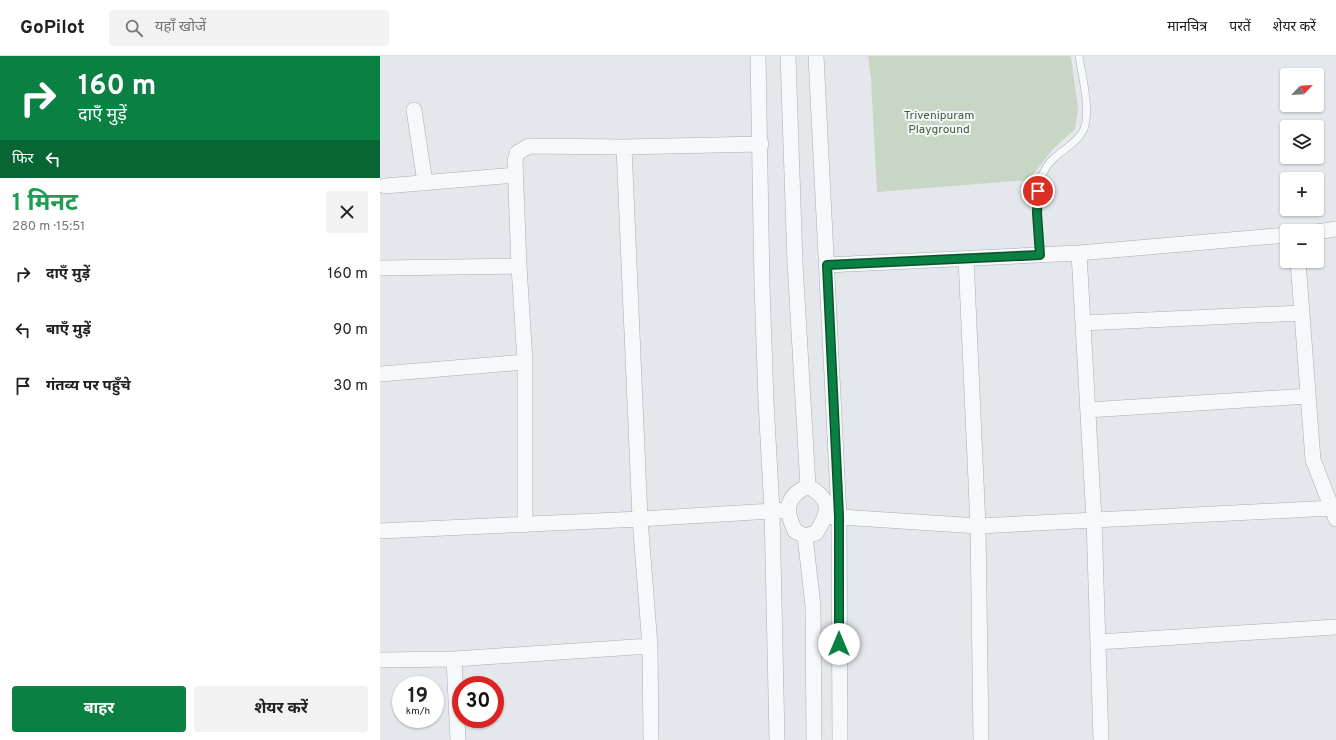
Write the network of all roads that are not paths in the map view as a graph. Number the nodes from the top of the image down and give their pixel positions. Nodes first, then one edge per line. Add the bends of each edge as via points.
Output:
1 (758, 56) edge
2 (788, 56) edge
3 (816, 56) edge
4 (1079, 56) edge
5 (414, 110) dead end
6 (761, 144) junction
7 (624, 147) junction
8 (516, 175) junction
9 (425, 183) junction
10 (385, 186) dead end
11 (1336, 229) edge
12 (1324, 231) edge
13 (1280, 237) edge
14 (1079, 253) junction
15 (1040, 255) junction
16 (966, 258) junction
17 (827, 265) junction
18 (518, 266) junction
19 (380, 268) edge
20 (1298, 268) edge
21 (1301, 313) junction
22 (1083, 323) junction
23 (526, 362) junction
24 (380, 374) edge
25 (1308, 396) junction
26 (1088, 410) junction
27 (808, 486) junction
28 (788, 510) junction
29 (772, 511) junction
30 (1334, 514) edge
31 (832, 516) junction
32 (640, 519) junction
33 (1094, 520) junction
34 (525, 525) junction
35 (978, 526) junction
36 (380, 531) edge
37 (804, 536) junction
38 (1336, 627) edge
39 (1098, 642) junction
40 (650, 646) junction
41 (454, 659) junction
42 (380, 660) edge
43 (458, 740) edge
44 (651, 740) edge
45 (777, 740) edge
46 (814, 740) edge
47 (840, 740) edge
48 (981, 740) edge
49 (1101, 740) edge

1 - 6 street
2 - 27 street via 795,263
3 - 17 street
4 - 15 lane via 1087,115 1084,130 1053,160 1039,181 1037,213
5 - 9 street
6 - 7 street
6 - 29 street via 763,292
7 - 8 street via 529,146 517,153
7 - 32 street
8 - 9 street
8 - 18 street
9 - 10 street
11 - 12 street
13 - 14 street
14 - 15 street
14 - 22 street
15 - 16 street
16 - 17 street
16 - 35 street
17 - 31 street
18 - 19 street
18 - 23 street
20 - 21 street
21 - 22 street
21 - 25 street
22 - 26 street
23 - 24 street
23 - 34 street
25 - 26 street
25 - 30 street via 1313,460
26 - 33 street
27 - 28 street via 797,491
27 - 31 street via 821,494
28 - 29 street
28 - 37 street via 795,531
29 - 32 street
29 - 45 street
30 - 33 street
31 - 35 street
31 - 37 street via 816,533
31 - 47 street
32 - 34 street
32 - 40 street
33 - 35 street
33 - 39 street
34 - 36 street
35 - 48 street
37 - 46 street via 813,606
38 - 39 street
39 - 49 street
40 - 41 street
40 - 44 street
41 - 42 street
41 - 43 street

